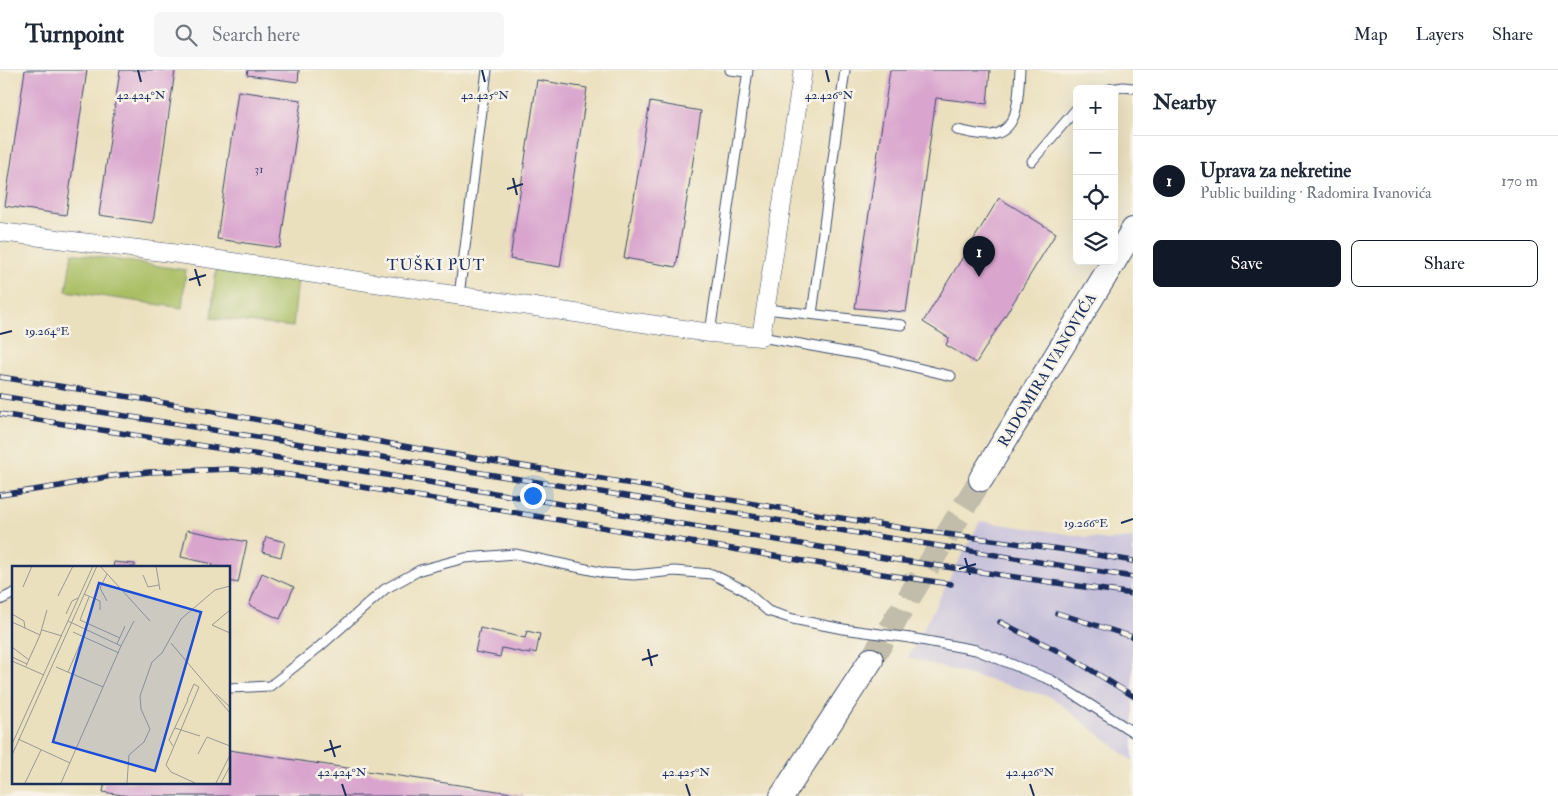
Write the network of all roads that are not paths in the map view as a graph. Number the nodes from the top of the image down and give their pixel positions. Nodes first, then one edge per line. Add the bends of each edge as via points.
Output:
1 (487, 70) edge
2 (730, 70) edge
3 (803, 70) edge
4 (845, 70) edge
5 (1020, 70) edge
6 (747, 71) edge
7 (1118, 88) edge
8 (1133, 88) edge
9 (1073, 113) edge
10 (956, 130) dead end
11 (1032, 161) dead end
12 (1133, 230) edge
13 (0, 232) edge
14 (1118, 254) edge
15 (1112, 265) edge
16 (459, 296) junction
17 (766, 308) junction
18 (812, 314) junction
19 (902, 325) dead end
20 (710, 333) junction
21 (761, 337) junction
22 (951, 376) dead end
23 (981, 480) tunnel mouth
24 (12, 594) edge
25 (0, 600) edge
26 (871, 660) tunnel mouth
27 (230, 688) edge
28 (1133, 732) edge
29 (782, 796) edge

1 - 16 lane
2 - 6 lane
3 - 17 street
4 - 18 lane
5 - 10 lane via 1015,116 1009,127 990,135
6 - 20 lane
7 - 8 lane
9 - 11 lane
12 - 14 main road, RADOMIRA IVANOVIĆA
13 - 16 street via 179,254
15 - 23 main road, RADOMIRA IVANOVIĆA
16 - 20 street
17 - 18 lane
17 - 21 street
18 - 19 lane
20 - 21 street
21 - 22 lane via 873,357
24 - 25 lane
26 - 29 main road
27 - 28 lane, bridge via 270,686 385,589 420,570 465,558 515,554 605,573 634,575 674,571 712,574 744,590 768,611 793,619 976,650 1051,680

